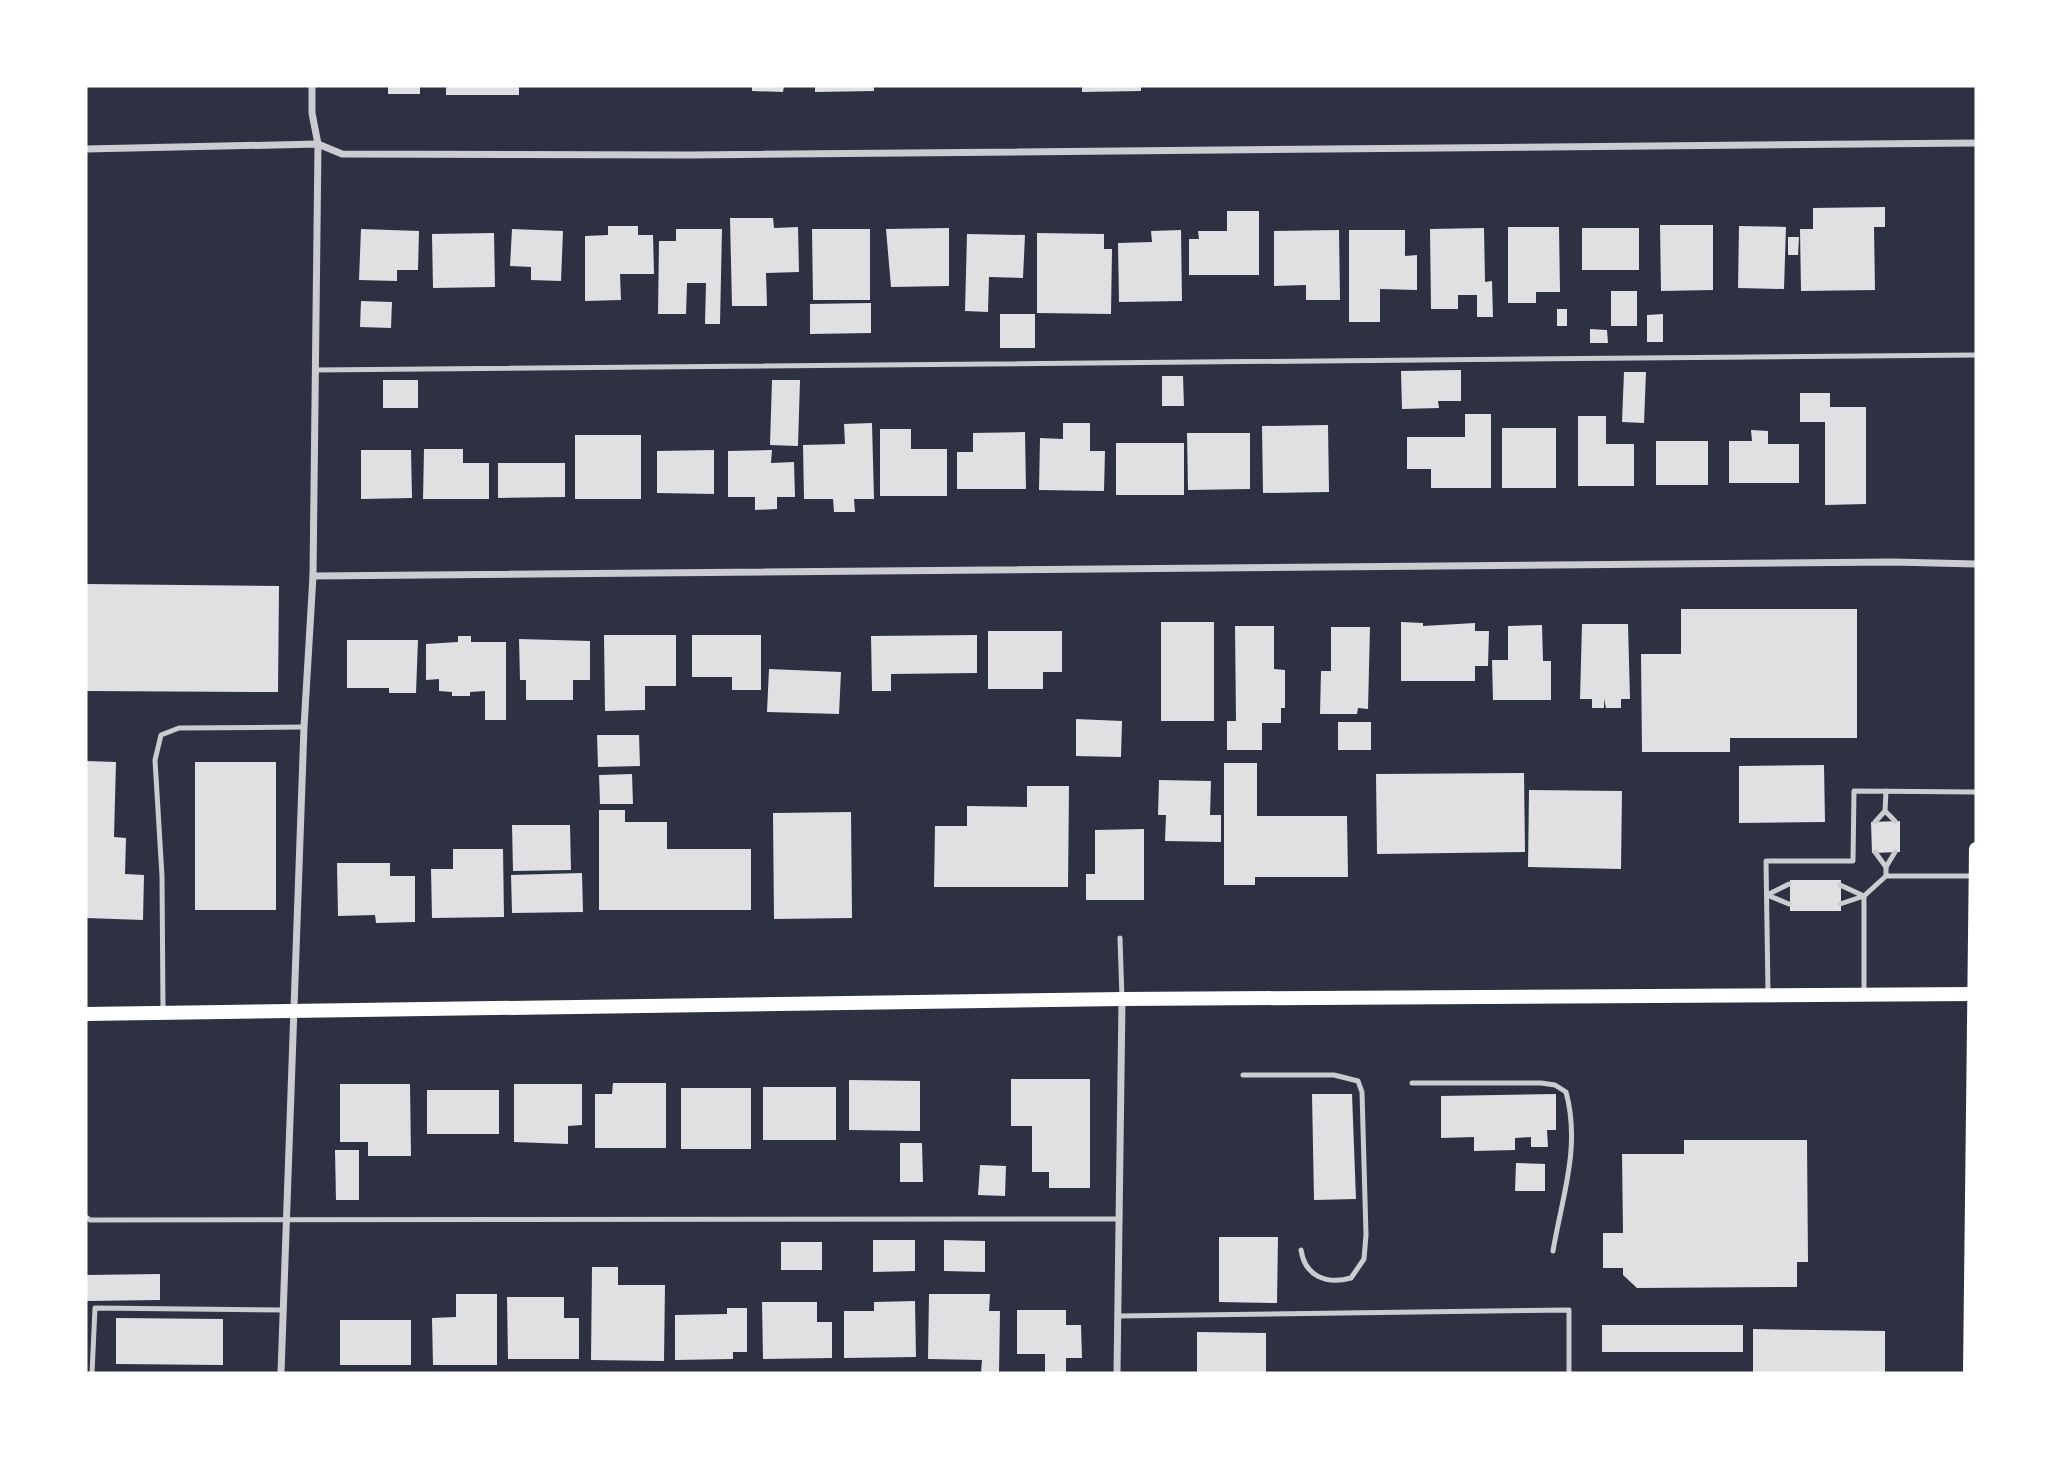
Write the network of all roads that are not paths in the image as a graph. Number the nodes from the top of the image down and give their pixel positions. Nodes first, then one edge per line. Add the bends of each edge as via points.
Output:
1 (312, 86) edge
2 (1976, 143) edge
3 (318, 144) junction
4 (86, 149) edge
5 (1976, 355) edge
6 (314, 370) junction
7 (1976, 564) edge
8 (313, 576) junction
9 (304, 727) junction
10 (1886, 791) junction
11 (1976, 792) edge
12 (1885, 811) junction
13 (1895, 821) dead end
14 (1875, 822) dead end
15 (1976, 849) edge
16 (1875, 852) dead end
17 (1895, 852) dead end
18 (1886, 867) junction
19 (1886, 876) junction
20 (1976, 876) edge
21 (1789, 884) dead end
22 (1840, 885) dead end
23 (1767, 895) junction
24 (1864, 896) junction
25 (1789, 904) dead end
26 (1840, 904) dead end
27 (1120, 938) dead end
28 (1864, 994) junction
29 (1975, 994) edge
30 (1768, 995) junction
31 (1122, 999) junction
32 (293, 1013) junction
33 (86, 1014) edge
34 (163, 1014) junction
35 (1244, 1075) dead end
36 (1412, 1083) dead end
37 (86, 1217) edge
38 (1120, 1219) junction
39 (286, 1221) junction
40 (1301, 1250) dead end
41 (1553, 1251) dead end
42 (283, 1310) junction
43 (1118, 1316) junction
44 (92, 1373) edge
45 (281, 1373) edge
46 (1117, 1373) edge
47 (1569, 1373) edge
48 (1970, 1373) edge

1 - 3 street
2 - 3 street via 691,155 342,155
3 - 4 street
3 - 6 street
5 - 6 lane
6 - 8 street
7 - 8 street
8 - 9 street
9 - 32 street
9 - 34 lane via 179,728 161,735 155,760
10 - 11 lane
10 - 12 lane
10 - 23 lane via 1854,791 1853,861 1766,861
12 - 13 lane
12 - 14 lane
15 - 20 main road
16 - 18 lane
17 - 18 lane
18 - 19 lane
19 - 20 lane
19 - 24 lane
20 - 29 main road
21 - 23 lane
22 - 24 lane
23 - 25 lane
23 - 30 lane
24 - 26 lane
24 - 28 lane
27 - 31 lane
28 - 29 main road
28 - 30 main road
29 - 48 main road
30 - 31 main road
31 - 32 main road
31 - 38 street
32 - 34 main road
32 - 39 street
33 - 34 main road
35 - 40 lane via 1334,1075 1358,1081 1364,1259 1352,1278 1331,1280 1308,1271
36 - 41 lane via 1541,1083 1566,1092 1572,1123 1570,1180
37 - 39 lane
38 - 39 lane
38 - 43 street
39 - 42 street
42 - 44 lane via 95,1308
42 - 45 street
43 - 46 street
43 - 47 lane via 1569,1310

